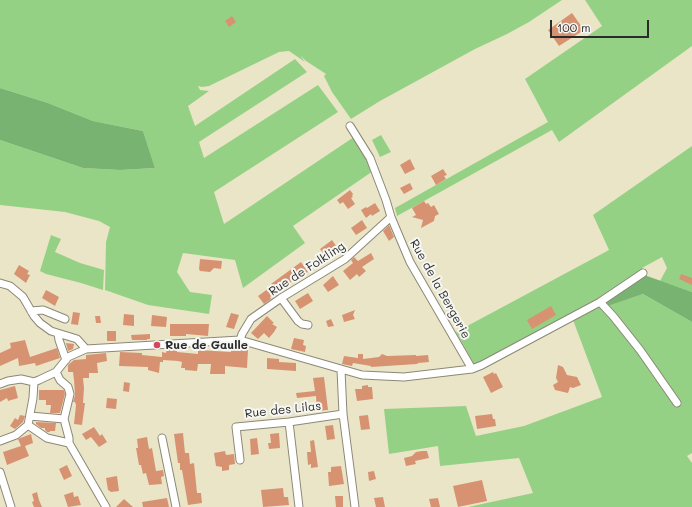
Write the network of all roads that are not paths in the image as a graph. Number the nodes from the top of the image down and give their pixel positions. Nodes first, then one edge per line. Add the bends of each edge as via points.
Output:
1 (350, 126) dead end
2 (391, 217) junction
3 (643, 273) dead end
4 (0, 283) edge
5 (281, 298) junction
6 (600, 302) junction
7 (31, 311) junction
8 (65, 319) dead end
9 (308, 325) dead end
10 (58, 334) junction
11 (240, 340) junction
12 (86, 349) junction
13 (66, 360) junction
14 (472, 369) junction
15 (341, 370) junction
16 (56, 372) junction
17 (34, 382) junction
18 (0, 384) edge
19 (677, 403) dead end
20 (343, 414) junction
21 (30, 416) junction
22 (64, 419) junction
23 (288, 422) junction
24 (28, 425) junction
25 (162, 438) dead end
26 (0, 441) edge
27 (70, 443) junction
28 (240, 460) dead end
29 (0, 472) edge
30 (12, 507) edge
31 (106, 507) edge
32 (176, 507) edge
33 (298, 507) edge
34 (355, 507) edge

1 - 2 street, Rue de la Bergerie via 370,158
2 - 5 street, Rue de Folkling via 346,259
2 - 14 street, Rue de la Bergerie via 410,262
3 - 6 street
4 - 7 street via 10,286 22,297
5 - 9 street via 298,321
5 - 11 street, Rue de Folkling via 251,320
6 - 14 street
6 - 19 street via 640,350
7 - 8 street via 43,310
7 - 10 street via 40,323
10 - 12 street via 77,339
10 - 13 street
11 - 12 street
11 - 15 street
12 - 13 street
13 - 16 street
14 - 15 street via 404,377 362,376
15 - 20 street
16 - 17 street
16 - 22 street via 68,387 70,394
17 - 18 street via 20,380
17 - 21 street
20 - 23 street, Rue des Lilas
20 - 34 street
21 - 22 street
21 - 24 street
22 - 27 street
23 - 28 street, Rue des Lilas via 236,427
23 - 33 street
24 - 26 street via 16,435
24 - 27 street via 47,438
25 - 32 street
27 - 31 street
29 - 30 street

